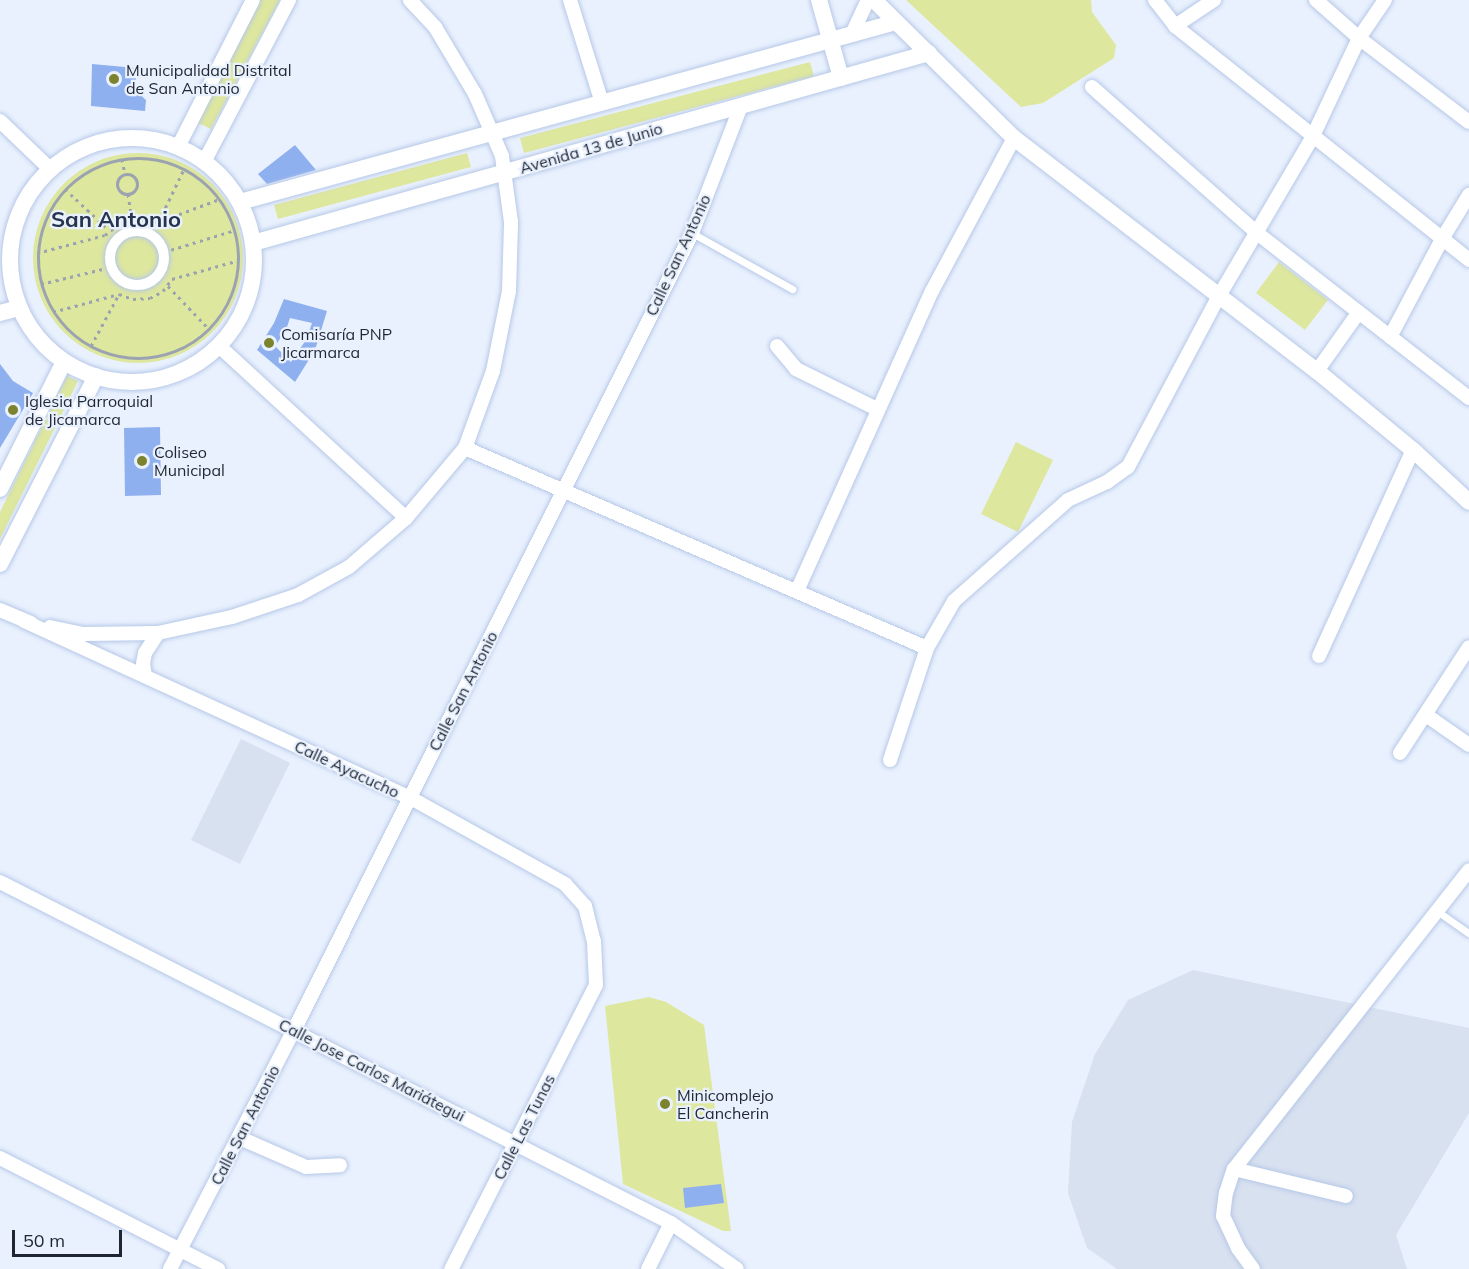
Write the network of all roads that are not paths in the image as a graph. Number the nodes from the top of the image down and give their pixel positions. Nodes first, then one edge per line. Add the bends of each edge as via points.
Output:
1 (253, 0) edge
2 (289, 0) edge
3 (410, 0) edge
4 (570, 0) edge
5 (819, 0) edge
6 (868, 0) edge
7 (874, 0) edge
8 (1155, 0) edge
9 (1214, 0) edge
10 (1316, 0) edge
11 (1385, 0) edge
12 (896, 22) junction
13 (1175, 26) junction
14 (852, 34) junction
15 (1359, 38) junction
16 (830, 40) junction
17 (929, 53) junction
18 (841, 78) junction
19 (1092, 87) dead end
20 (603, 103) junction
21 (741, 106) junction
22 (0, 121) edge
23 (1469, 122) edge
24 (492, 133) junction
25 (1014, 138) junction
26 (1312, 138) junction
27 (178, 147) junction
28 (204, 162) junction
29 (50, 169) junction
30 (504, 173) junction
31 (1469, 195) edge
32 (240, 202) junction
33 (692, 233) junction
34 (1257, 233) junction
35 (1442, 239) junction
36 (253, 243) junction
37 (1469, 260) edge
38 (111, 267) joint
39 (5, 276) edge
40 (792, 289) dead end
41 (1219, 296) junction
42 (19, 308) junction
43 (1359, 312) junction
44 (0, 313) edge
45 (1390, 337) junction
46 (219, 346) junction
47 (777, 346) dead end
48 (64, 362) junction
49 (1317, 371) junction
50 (96, 376) junction
51 (1469, 398) edge
52 (877, 409) junction
53 (465, 448) junction
54 (1413, 450) junction
55 (0, 489) edge
56 (564, 490) junction
57 (1467, 496) edge
58 (406, 518) junction
59 (0, 564) edge
60 (797, 591) junction
61 (0, 610) edge
62 (24, 621) junction
63 (158, 633) junction
64 (1469, 647) edge
65 (927, 648) junction
66 (1319, 656) dead end
67 (145, 676) junction
68 (1426, 715) junction
69 (1469, 745) edge
70 (1400, 753) dead end
71 (890, 760) dead end
72 (409, 797) junction
73 (1469, 870) edge
74 (0, 882) edge
75 (1437, 911) junction
76 (1469, 933) edge
77 (596, 985) joint
78 (294, 1030) junction
79 (240, 1138) junction
80 (516, 1144) junction
81 (0, 1158) edge
82 (340, 1165) dead end
83 (1234, 1169) junction
84 (1346, 1196) dead end
85 (671, 1223) junction
86 (180, 1250) junction
87 (170, 1269) edge
88 (218, 1269) edge
89 (451, 1269) edge
90 (648, 1269) edge
91 (737, 1269) edge
92 (1253, 1269) edge

1 - 27 street
2 - 28 street
3 - 24 street via 435,27 475,94
4 - 20 street
5 - 16 street
6 - 14 street
7 - 12 street
8 - 13 street
9 - 13 street
10 - 15 street
11 - 15 street
12 - 14 street
12 - 17 street
13 - 26 street
14 - 16 street
15 - 23 street
15 - 26 street
16 - 18 street
16 - 20 street
17 - 18 street, Avenida 13 de Junio
17 - 25 street
18 - 21 street, Avenida 13 de Junio
19 - 34 street
20 - 24 street
21 - 30 street, Avenida 13 de Junio
21 - 33 street, Calle San Antonio
22 - 29 street
24 - 30 street
24 - 32 street
25 - 41 street
25 - 52 street via 932,291
26 - 34 street
26 - 35 street
27 - 28 street
27 - 29 street via 151,140 97,143 72,153
28 - 32 street via 228,184
29 - 39 street via 30,191 17,217
30 - 36 street, Avenida 13 de Junio
30 - 53 street via 511,222 509,291 493,371
31 - 35 street
32 - 36 street
33 - 40 lane
33 - 56 street, Calle San Antonio
34 - 41 street
34 - 43 street
35 - 37 street
35 - 45 street
36 - 46 street via 254,271 248,298 236,324
38 - 38 street via 114,243 134,231 149,233 164,252 159,275 145,284 128,284
39 - 42 street
41 - 49 street
41 - 65 street via 1128,468 1068,500 954,601
42 - 44 street
42 - 48 street via 37,338
43 - 45 street
43 - 49 street
45 - 51 street
46 - 50 street via 174,375 122,382
46 - 58 street
47 - 52 street via 796,369
48 - 50 street
48 - 55 street
49 - 54 street
50 - 59 street
52 - 60 street
53 - 56 street
53 - 58 street
54 - 57 street
54 - 66 street
56 - 60 street
56 - 72 street, Calle San Antonio
58 - 63 street via 349,567 298,595 232,617
60 - 65 street
61 - 62 street
62 - 63 street via 83,634
62 - 67 street, Calle Ayacucho
63 - 67 street via 145,653
64 - 68 street
65 - 71 street
67 - 72 street, Calle Ayacucho
68 - 69 street
68 - 70 street
72 - 77 street, Calle Ayacucho via 565,884 585,906 594,941
72 - 78 street, Calle San Antonio
73 - 75 street
74 - 78 street, Calle Jose Carlos Mariátegui
75 - 76 lane
75 - 83 street
77 - 80 street, Calle Las Tunas
78 - 79 street, Calle San Antonio
78 - 80 street, Calle Jose Carlos Mariátegui
79 - 82 street via 306,1167
79 - 86 street, Calle San Antonio
80 - 85 street, Calle Jose Carlos Mariátegui
80 - 89 street, Calle Las Tunas
81 - 86 street
83 - 84 street
83 - 92 street via 1223,1216
85 - 90 street
85 - 91 street, Calle Jose Carlos Mariátegui
86 - 87 street, Calle San Antonio
86 - 88 street

